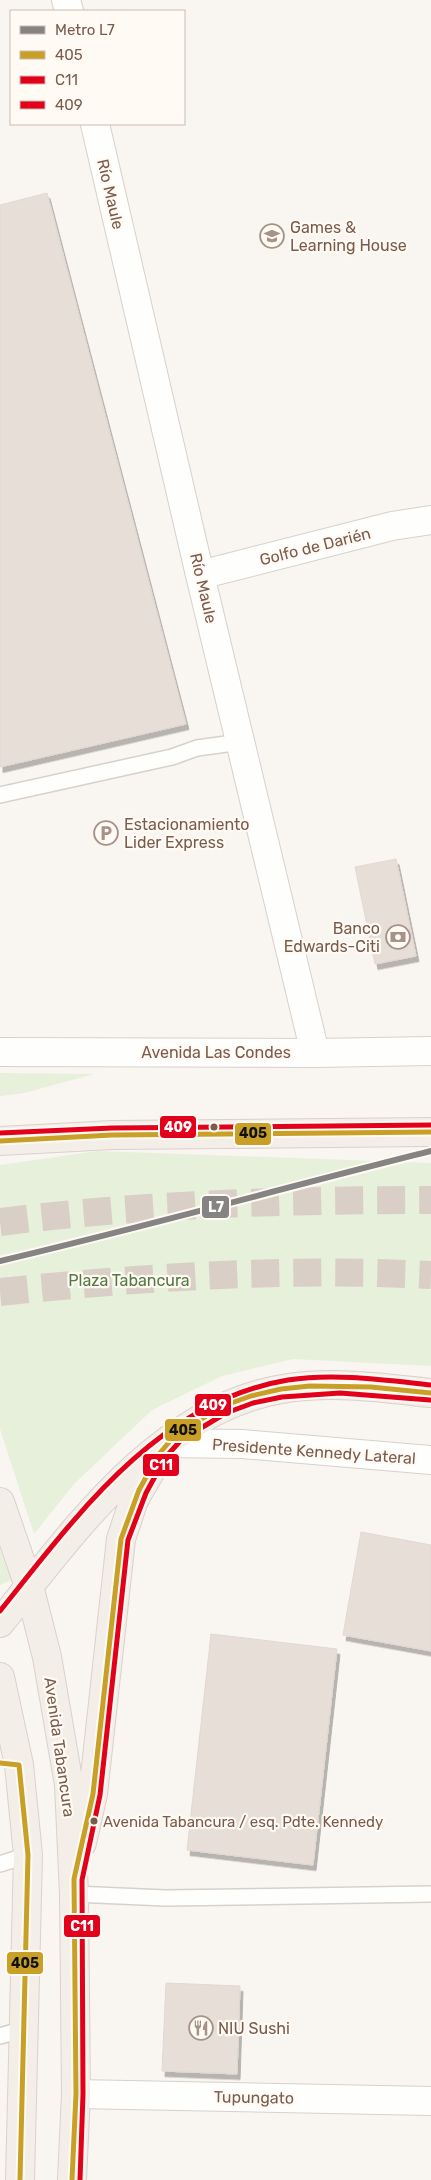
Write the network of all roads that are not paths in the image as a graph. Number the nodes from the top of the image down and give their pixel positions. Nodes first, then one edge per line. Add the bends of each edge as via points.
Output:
1 (95, 125) edge
2 (431, 520) edge
3 (200, 576) junction
4 (241, 742) junction
5 (0, 795) edge
6 (431, 1051) edge
7 (0, 1052) edge
8 (315, 1053) junction
9 (431, 1132) edge
10 (0, 1141) edge
11 (431, 1393) edge
12 (166, 1443) junction
13 (431, 1460) edge
14 (0, 1502) edge
15 (28, 1586) junction
16 (0, 1624) edge
17 (0, 1677) edge
18 (9, 1764) edge
19 (28, 1855) junction
20 (0, 1864) edge
21 (74, 1886) junction
22 (431, 1894) edge
23 (12, 2032) edge
24 (76, 2094) junction
25 (431, 2101) edge
26 (20, 2180) edge
27 (72, 2180) edge

1 - 3 street, Río Maule
2 - 3 street, Golfo de Darién via 392,526
3 - 4 street, Río Maule
4 - 5 lane via 197,748 172,757
4 - 8 street, Río Maule
6 - 8 street, Avenida Las Condes
7 - 8 street, Avenida Las Condes
9 - 10 main road via 112,1134
11 - 12 main road via 347,1385 288,1388 230,1403 203,1416
12 - 13 street, Presidente Kennedy Lateral via 242,1444
12 - 15 main road via 121,1482
12 - 21 main road via 134,1500 121,1539 93,1794
14 - 15 main road, Avenida Tabancura
15 - 16 main road
15 - 21 main road, Avenida Tabancura via 47,1657 70,1785
17 - 18 main road
18 - 19 main road
19 - 20 lane
19 - 23 main road
21 - 22 lane via 164,1898
21 - 24 main road, Avenida Tabancura
23 - 26 main road
24 - 25 street, Tupungato
24 - 27 main road, Avenida Tabancura

